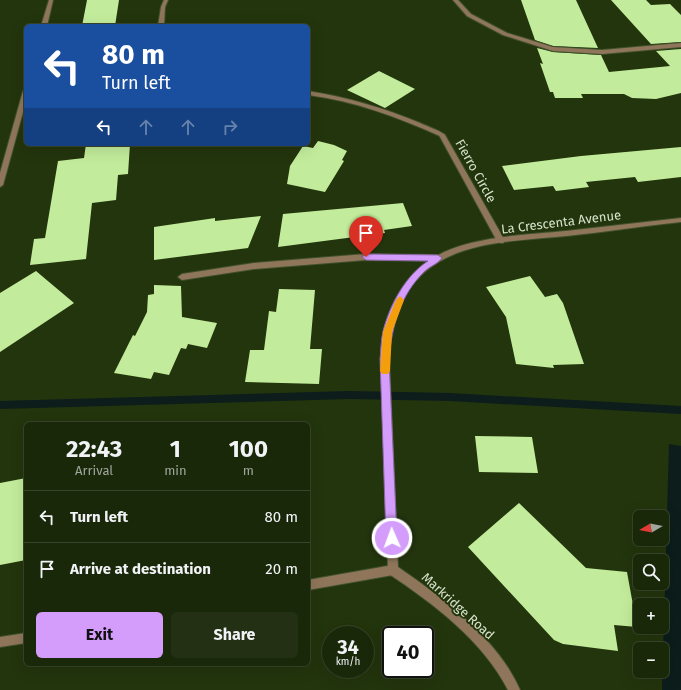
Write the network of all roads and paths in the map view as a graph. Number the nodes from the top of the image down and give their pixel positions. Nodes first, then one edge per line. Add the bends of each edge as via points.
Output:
1 (51, 0) edge
2 (166, 0) edge
3 (455, 0) edge
4 (45, 24) edge
5 (161, 24) edge
6 (681, 45) edge
7 (310, 93) edge
8 (24, 98) edge
9 (0, 185) edge
10 (681, 220) edge
11 (501, 240) junction
12 (438, 258) junction
13 (182, 277) dead end
14 (393, 570) junction
15 (310, 585) edge
16 (24, 638) edge
17 (0, 642) edge
18 (514, 690) edge

1 - 4 street
2 - 5 street
3 - 6 street via 468,15 505,34 553,48 602,52
7 - 11 street, Fierro Circle via 397,115 442,135
8 - 9 street
10 - 11 street, La Crescenta Avenue
11 - 12 street, La Crescenta Avenue via 445,253
12 - 13 street via 358,258 254,266
12 - 14 street via 423,268 409,284 397,305 387,332 385,376
14 - 15 street
14 - 18 street, Markridge Road via 423,590 487,648 512,683
16 - 17 street

